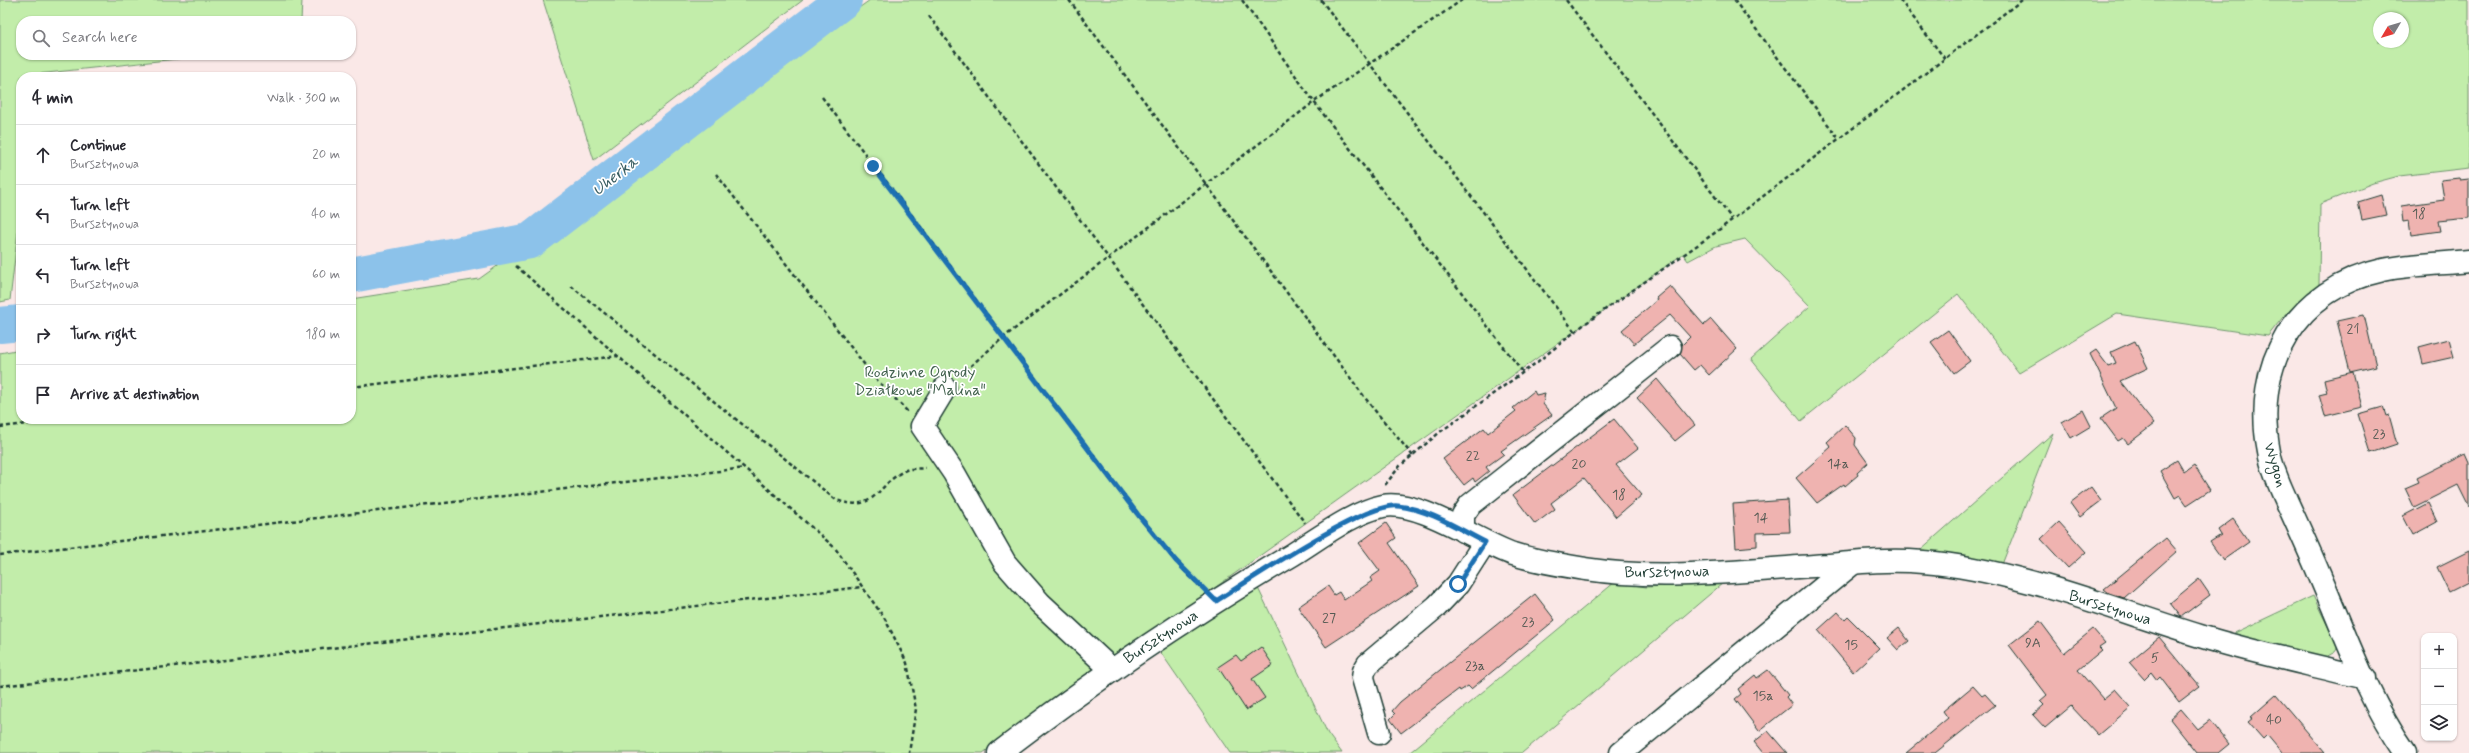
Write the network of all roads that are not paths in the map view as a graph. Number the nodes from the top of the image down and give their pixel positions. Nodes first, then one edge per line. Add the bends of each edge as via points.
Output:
1 (2469, 261) edge
2 (1670, 347) dead end
3 (945, 388) road end
4 (1463, 531) junction
5 (1485, 542) junction
6 (1853, 563) junction
7 (1112, 670) junction
8 (2365, 678) junction
9 (1379, 733) dead end
10 (999, 753) edge
11 (1621, 753) edge
12 (2406, 753) edge

1 - 8 street, Wygon via 2384,270 2344,284 2326,295 2296,322 2275,354 2267,380 2266,432 2274,470
2 - 4 street via 1470,504 1463,515
3 - 7 street via 922,426 1005,563 1040,603
4 - 5 street, Bursztynowa
4 - 7 street, Bursztynowa via 1414,510 1386,505 1363,514 1216,601
5 - 6 street, Bursztynowa via 1536,560 1588,570 1633,574
5 - 9 street via 1458,584 1437,606 1368,664 1364,671 1363,678
6 - 8 street, Bursztynowa via 1902,560 1975,568 2091,601 2205,638
6 - 11 street
7 - 10 street, Bursztynowa
8 - 12 street, Wygon via 2382,714

